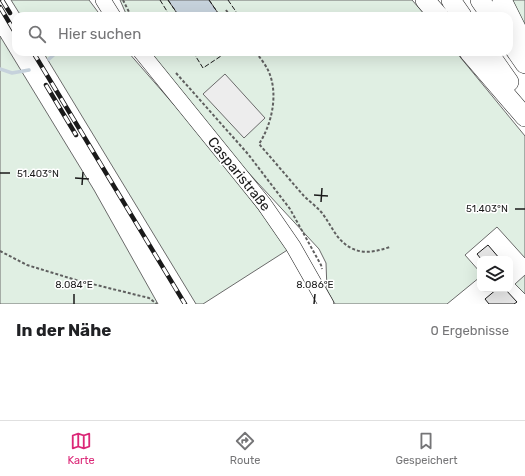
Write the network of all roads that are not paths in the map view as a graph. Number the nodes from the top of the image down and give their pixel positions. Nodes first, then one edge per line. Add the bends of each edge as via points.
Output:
1 (103, 0) edge
2 (425, 0) edge
3 (450, 0) edge
4 (480, 0) edge
5 (502, 0) edge
6 (111, 12) edge
7 (436, 12) edge
8 (459, 12) edge
9 (488, 12) edge
10 (508, 12) edge
11 (513, 22) edge
12 (525, 46) edge
13 (513, 47) edge
14 (144, 56) edge
15 (472, 56) edge
16 (491, 56) edge
17 (525, 64) edge
18 (525, 104) edge
19 (525, 117) edge
20 (326, 304) edge

1 - 6 main road
2 - 7 highway
3 - 8 highway
4 - 9 highway
5 - 10 highway
11 - 12 highway
13 - 17 highway
14 - 20 main road, Casparistraße via 264,204 293,246
15 - 19 highway
16 - 18 highway

